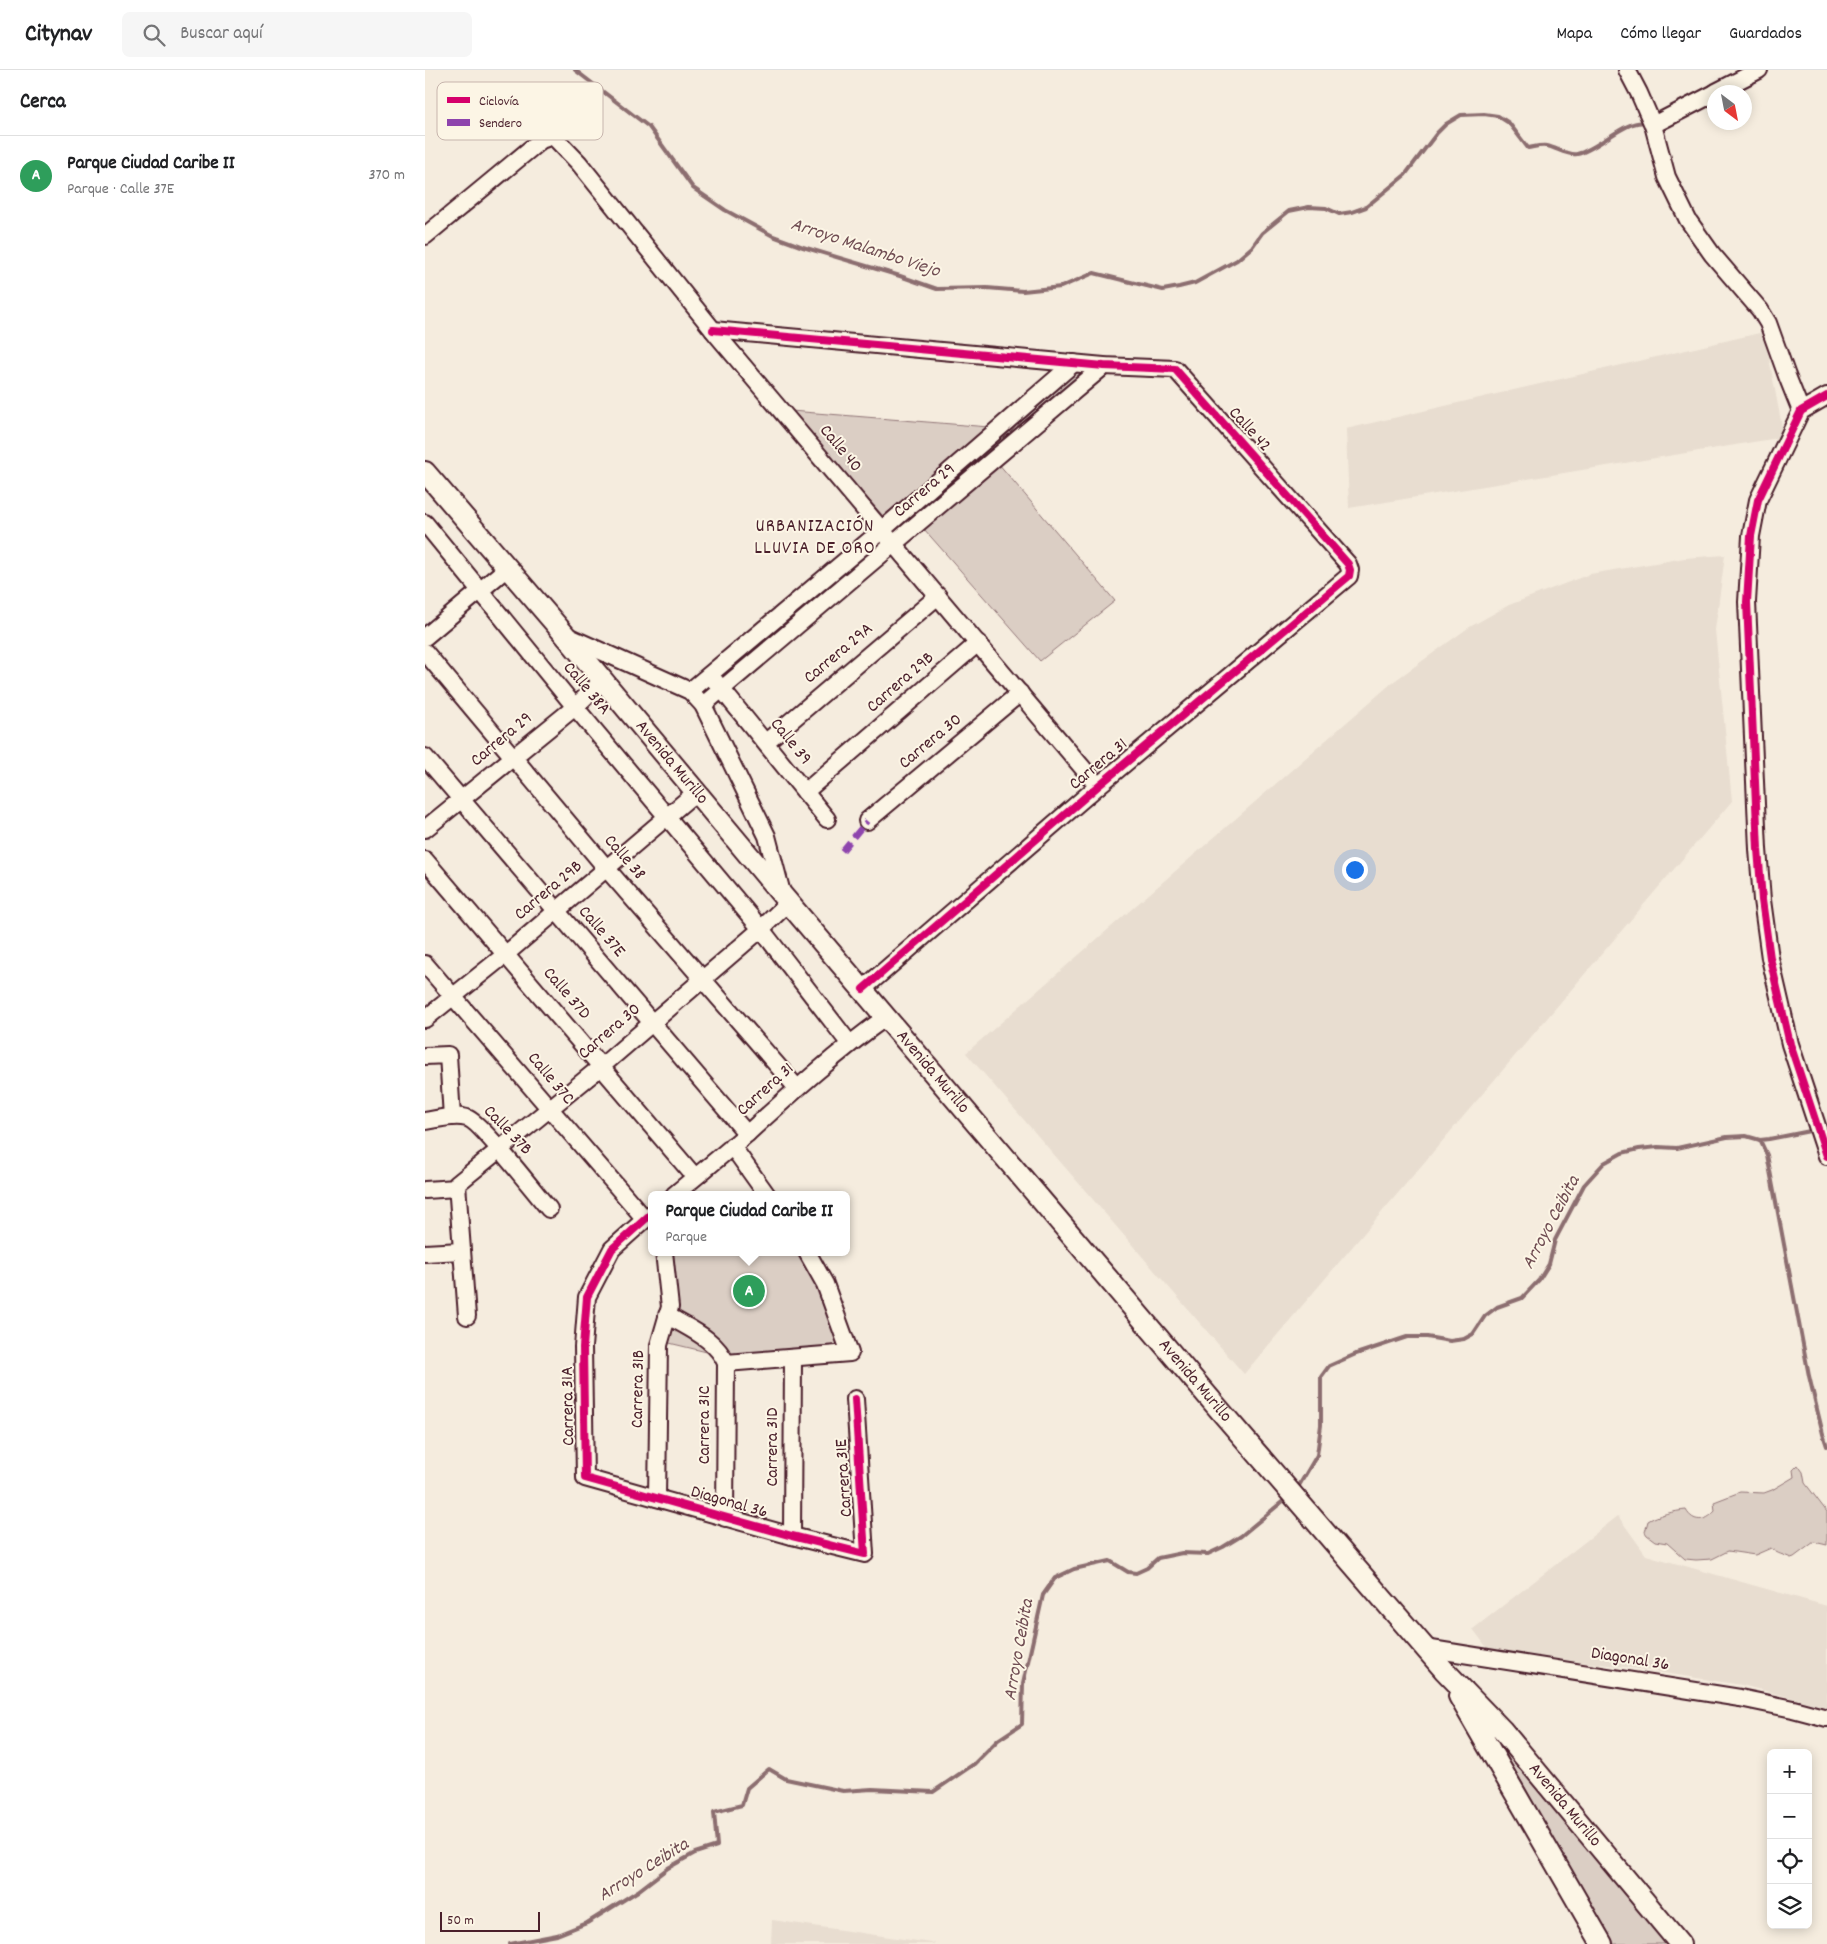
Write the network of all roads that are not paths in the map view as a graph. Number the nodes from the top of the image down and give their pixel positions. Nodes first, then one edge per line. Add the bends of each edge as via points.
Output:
1 (1627, 70) edge
2 (1759, 70) edge
3 (1730, 85) edge
4 (1707, 97) edge
5 (1653, 125) junction
6 (541, 140) edge
7 (557, 140) edge
8 (425, 236) edge
9 (713, 330) junction
10 (1074, 363) junction
11 (1103, 366) junction
12 (1827, 396) edge
13 (1801, 411) junction
14 (425, 472) edge
15 (425, 523) edge
16 (882, 530) junction
17 (894, 543) junction
18 (1348, 564) joint
19 (507, 568) junction
20 (480, 590) junction
21 (938, 596) junction
22 (565, 635) junction
23 (425, 637) edge
24 (979, 643) junction
25 (425, 652) edge
26 (709, 675) junction
27 (603, 680) junction
28 (722, 689) junction
29 (690, 691) junction
30 (1020, 693) junction
31 (703, 705) junction
32 (575, 706) junction
33 (765, 742) junction
34 (425, 757) edge
35 (512, 758) junction
36 (1098, 786) junction
37 (696, 792) junction
38 (805, 792) junction
39 (462, 800) junction
40 (668, 816) junction
41 (827, 819) dead end
42 (867, 821) dead end
43 (425, 829) edge
44 (425, 860) edge
45 (607, 869) junction
46 (786, 899) junction
47 (556, 910) junction
48 (761, 929) junction
49 (506, 954) junction
50 (425, 964) edge
51 (702, 978) junction
52 (863, 989) junction
53 (454, 997) junction
54 (886, 1017) junction
55 (425, 1019) edge
56 (652, 1022) junction
57 (849, 1043) junction
58 (425, 1056) edge
59 (602, 1066) junction
60 (797, 1088) junction
61 (550, 1110) junction
62 (452, 1118) junction
63 (425, 1121) edge
64 (747, 1134) junction
65 (732, 1146) junction
66 (500, 1149) junction
67 (1827, 1156) edge
68 (695, 1177) junction
69 (457, 1188) junction
70 (425, 1190) edge
71 (679, 1191) edge
72 (764, 1191) edge
73 (549, 1209) dead end
74 (648, 1217) edge
75 (461, 1251) junction
76 (425, 1253) edge
77 (664, 1256) edge
78 (809, 1256) edge
79 (667, 1315) junction
80 (467, 1316) dead end
81 (793, 1359) junction
82 (725, 1363) junction
83 (855, 1399) dead end
84 (585, 1478) joint
85 (657, 1498) junction
86 (725, 1518) junction
87 (792, 1536) junction
88 (865, 1554) joint
89 (1425, 1648) junction
90 (1444, 1670) junction
91 (1827, 1718) edge
92 (1602, 1944) edge
93 (1680, 1944) edge

1 - 5 street
2 - 3 street
4 - 5 street
5 - 13 street via 1667,177 1688,220 1768,323
6 - 8 street, Calle 40
7 - 9 street, Calle 40 via 579,163
9 - 10 street, Calle 42
9 - 16 street, Calle 40
10 - 11 street, Calle 42
10 - 16 street, Carrera 29
11 - 17 street, Carrera 29
11 - 18 street, Calle 42 via 1175,370
12 - 13 street
13 - 67 street via 1758,500 1751,536 1747,602 1756,822 1764,919 1790,1044
14 - 19 main road, Avenida Murillo
15 - 20 street, Calle 38A
16 - 17 street, Calle 40
16 - 26 street, Carrera 29
17 - 21 street, Calle 40
17 - 28 street, Carrera 29
18 - 36 street, Carrera 31 via 1349,576
19 - 20 street
19 - 22 main road, Avenida Murillo
20 - 23 street
20 - 32 street, Calle 38A
21 - 24 street, Calle 40
21 - 33 street, Carrera 29A
22 - 27 main road, Avenida Murillo
22 - 29 street
24 - 30 street, Calle 40
24 - 38 street, Carrera 29B
25 - 35 street, Calle 38
26 - 28 street, Calle 39
26 - 29 street, Carrera 29
27 - 32 street, Carrera 29
27 - 37 main road, Avenida Murillo
28 - 31 street, Carrera 29
28 - 33 street, Calle 39
29 - 31 street
30 - 36 street, Calle 40
30 - 42 street, Carrera 30
31 - 46 street via 767,836
32 - 35 street, Carrera 29
32 - 40 street, Calle 38A
33 - 38 street, Calle 39
34 - 39 street, Calle 37E
35 - 39 street, Carrera 29
35 - 45 street, Calle 38
36 - 52 street, Carrera 31
37 - 40 street, Carrera 29B
37 - 46 main road, Avenida Murillo
38 - 41 street, Calle 39
39 - 43 street, Carrera 29
39 - 47 street, Calle 37E
40 - 45 street, Carrera 29B
40 - 48 street, Calle 38A
44 - 49 street, Calle 37D
45 - 47 street, Carrera 29B
45 - 51 street, Calle 38
46 - 48 street, Carrera 30
46 - 52 main road, Avenida Murillo
47 - 49 street, Carrera 29B
47 - 56 street, Calle 37E
48 - 51 street, Carrera 30
48 - 57 street, Calle 38A
49 - 53 street, Carrera 29B
49 - 59 street, Calle 37D
50 - 53 street, Calle 37C
51 - 56 street, Carrera 30
51 - 60 street, Calle 38
52 - 54 main road, Avenida Murillo
53 - 55 street, Carrera 29B
53 - 61 street, Calle 37C
54 - 57 street, Carrera 31
54 - 89 main road, Avenida Murillo
56 - 59 street, Carrera 30
56 - 64 street, Calle 37E
57 - 60 street, Carrera 31
58 - 62 street, Calle 37B via 449,1055
59 - 61 street, Carrera 30
59 - 68 street, Calle 37D
60 - 64 street, Carrera 31
61 - 66 street, Carrera 30
61 - 74 street, Calle 37C
62 - 63 street
62 - 66 street, Calle 37B via 470,1118
64 - 65 street, Carrera 31
65 - 68 street, Carrera 31
65 - 72 street
66 - 69 street, Carrera 30 via 461,1179
66 - 73 street, Calle 37B
68 - 71 street, Carrera 31
69 - 70 street
69 - 75 street
74 - 84 street, Carrera 31A via 612,1249 587,1297 583,1333
75 - 76 street
75 - 80 street
77 - 79 street, Carrera 31B via 670,1307
78 - 81 street via 825,1284 850,1353
79 - 82 street via 712,1342 721,1351
79 - 85 street, Carrera 31B via 659,1345
81 - 82 street
81 - 87 street, Carrera 31D
82 - 86 street, Carrera 31C
83 - 88 street, Carrera 31E
84 - 85 street, Diagonal 36
85 - 86 street, Diagonal 36
86 - 87 street, Diagonal 36
87 - 88 street, Diagonal 36
89 - 90 main road, Avenida Murillo
89 - 91 street, Diagonal 36 via 1740,1698
90 - 92 main road, Avenida Murillo
90 - 93 main road, Avenida Murillo via 1502,1730

